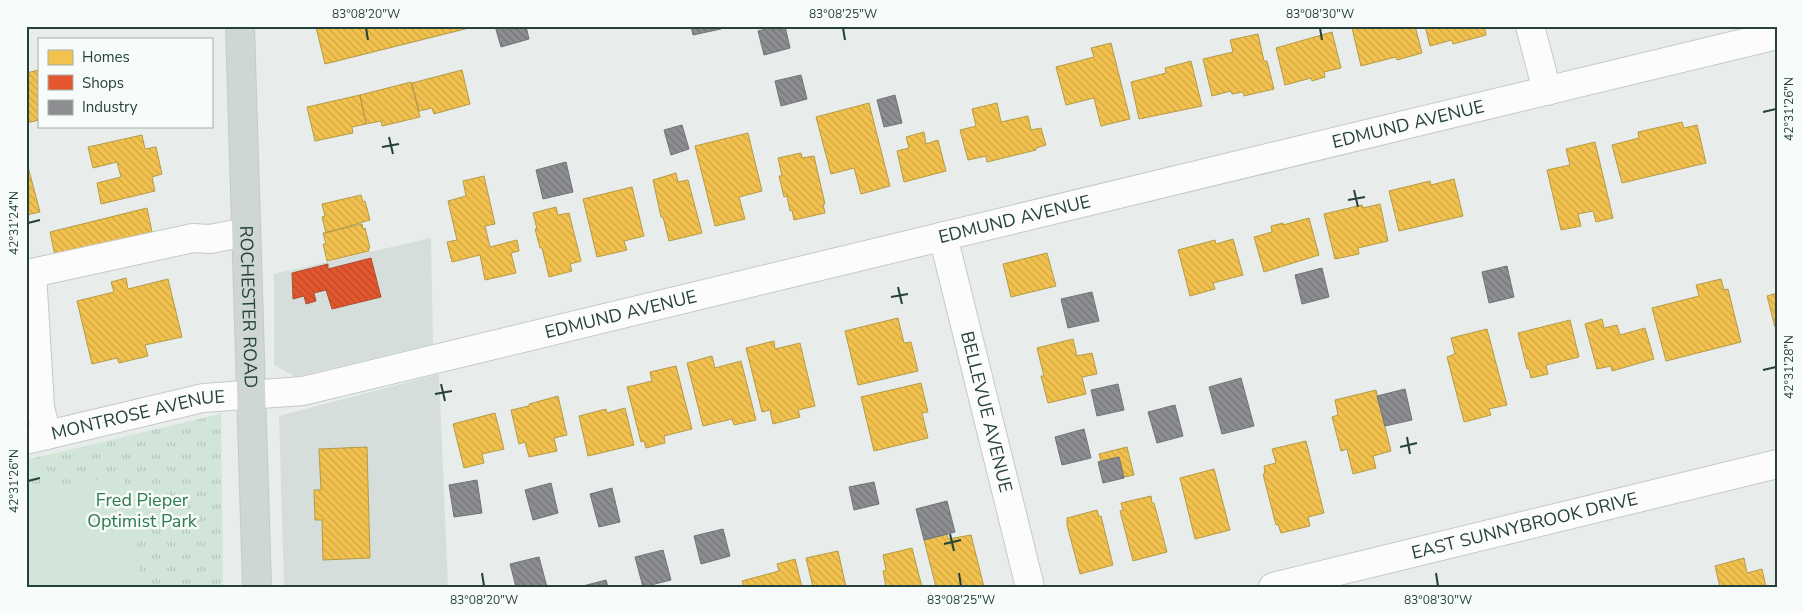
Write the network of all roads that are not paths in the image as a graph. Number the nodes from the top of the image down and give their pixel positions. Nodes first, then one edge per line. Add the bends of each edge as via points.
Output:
1 (240, 26) edge
2 (1530, 26) edge
3 (1777, 35) edge
4 (1547, 92) junction
5 (246, 232) junction
6 (942, 236) junction
7 (251, 396) junction
8 (37, 438) edge
9 (1777, 464) edge
10 (257, 587) edge
11 (1030, 587) edge
12 (1273, 587) edge

1 - 5 main road, ROCHESTER ROAD
2 - 4 street
3 - 4 street, EDMUND AVENUE
4 - 6 street, EDMUND AVENUE
5 - 7 main road, ROCHESTER ROAD
5 - 8 street via 210,239 193,238 32,273 40,408
6 - 7 street, EDMUND AVENUE via 303,391
6 - 11 street, BELLEVUE AVENUE
7 - 8 street, MONTROSE AVENUE via 203,398
7 - 10 main road, ROCHESTER ROAD
9 - 12 street, EAST SUNNYBROOK DRIVE

